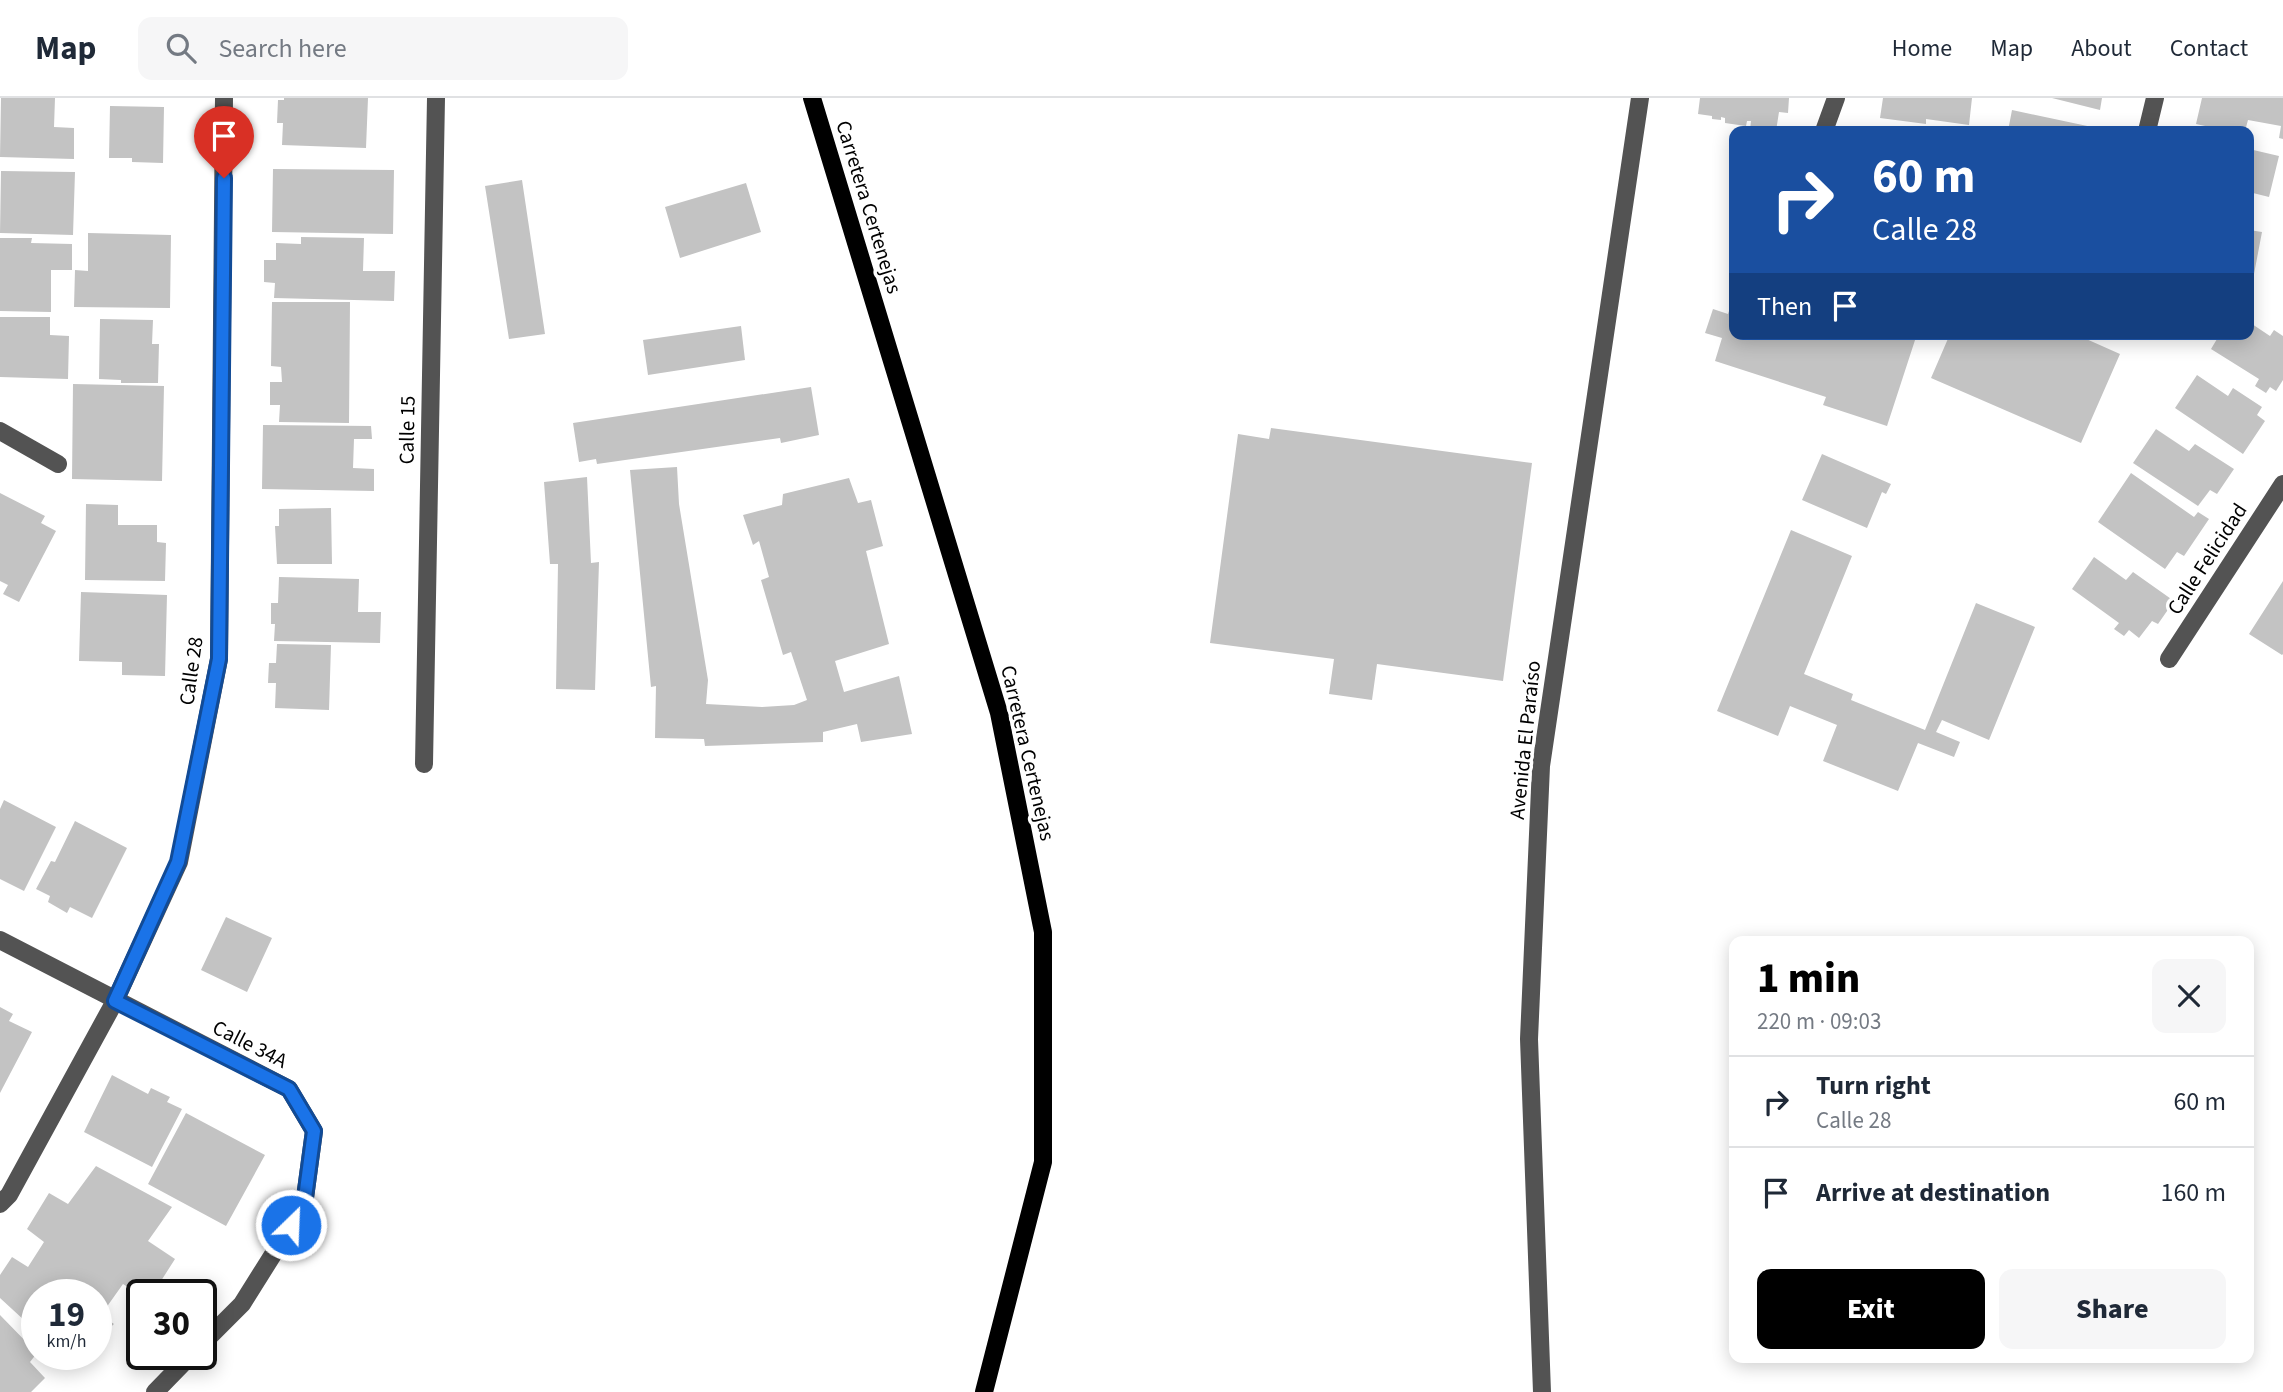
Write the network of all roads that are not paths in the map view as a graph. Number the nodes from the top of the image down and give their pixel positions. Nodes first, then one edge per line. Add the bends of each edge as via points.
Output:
1 (224, 98) edge
2 (436, 98) edge
3 (812, 98) edge
4 (1640, 98) edge
5 (1836, 98) edge
6 (2155, 98) edge
7 (1826, 126) edge
8 (2148, 126) edge
9 (0, 431) edge
10 (58, 464) dead end
11 (2283, 484) edge
12 (2169, 659) dead end
13 (424, 764) dead end
14 (0, 940) edge
15 (115, 1001) junction
16 (0, 1204) edge
17 (217, 1329) edge
18 (176, 1370) edge
19 (155, 1392) edge
20 (984, 1392) edge
21 (1542, 1392) edge

1 - 15 street, Calle 28 via 219,659 178,862
2 - 13 street, Calle 15
3 - 20 main road, Carretera Certenejas via 999,713 1043,932 1043,1162
4 - 21 street, Avenida El Paraíso via 1541,766 1529,1039
5 - 7 street
6 - 8 street
9 - 10 street
11 - 12 street, Calle Felicidad
14 - 15 street, Calle 34A
15 - 16 street, Calle 28
15 - 17 street, Calle 34A via 289,1089 314,1131 304,1205 242,1304
18 - 19 street

